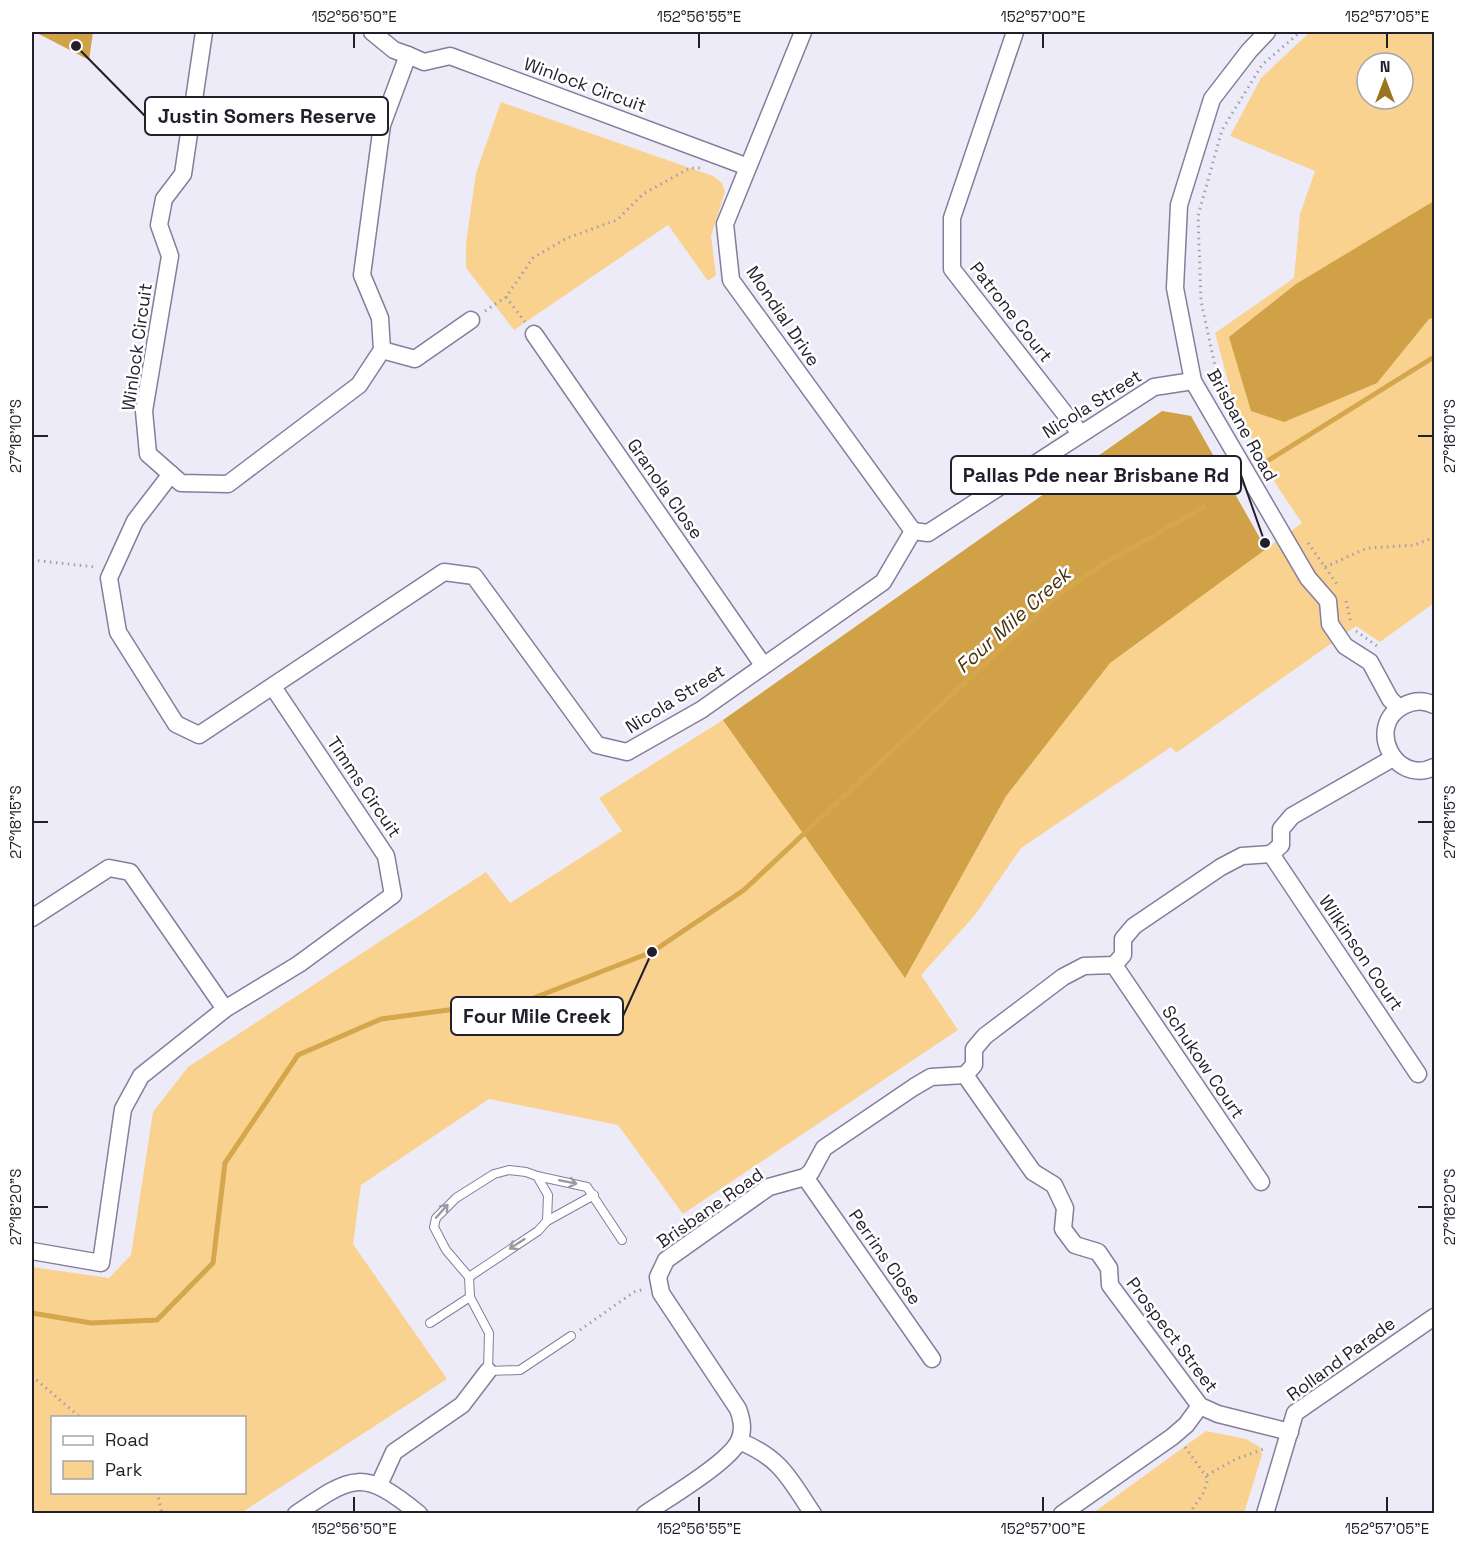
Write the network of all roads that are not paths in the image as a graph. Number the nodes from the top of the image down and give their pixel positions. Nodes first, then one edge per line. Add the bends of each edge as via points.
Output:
1 (204, 32) edge
2 (372, 32) edge
3 (803, 32) edge
4 (1015, 32) edge
5 (1267, 32) edge
6 (408, 55) junction
7 (748, 167) junction
8 (471, 320) road end
9 (534, 334) road end
10 (382, 350) junction
11 (1193, 381) junction
12 (1080, 433) junction
13 (171, 474) junction
14 (914, 531) junction
15 (763, 665) junction
16 (273, 687) junction
17 (1434, 705) edge
18 (1399, 708) junction
19 (1393, 758) junction
20 (1434, 767) edge
21 (1271, 854) junction
22 (32, 918) edge
23 (1114, 965) junction
24 (225, 1009) junction
25 (965, 1074) junction
26 (1418, 1074) dead end
27 (537, 1176) junction
28 (805, 1178) junction
29 (1260, 1182) dead end
30 (594, 1196) junction
31 (547, 1221) junction
32 (622, 1240) dead end
33 (32, 1251) edge
34 (469, 1276) junction
35 (470, 1297) junction
36 (1434, 1317) edge
37 (430, 1323) dead end
38 (571, 1336) road end
39 (932, 1359) dead end
40 (488, 1371) junction
41 (1200, 1406) junction
42 (1290, 1432) junction
43 (739, 1440) junction
44 (379, 1485) junction
45 (296, 1514) edge
46 (419, 1514) edge
47 (645, 1514) edge
48 (813, 1514) edge
49 (1062, 1514) edge
50 (1265, 1514) edge

1 - 13 street, Winlock Circuit via 183,174 164,199 159,225 170,256 144,411 148,454
2 - 6 street, Winlock Circuit via 394,50
3 - 7 street, Mondial Drive
4 - 12 street, Patrone Court via 952,218 952,269
5 - 11 street, Brisbane Road via 1212,99 1179,205 1176,288
6 - 7 street, Winlock Circuit via 424,62 450,56
6 - 10 street via 382,125 362,275 380,318
7 - 14 street, Mondial Drive via 725,224 730,280
8 - 10 street via 415,359
9 - 15 street, Granola Close
10 - 13 street, Winlock Circuit via 359,386 228,484 181,483
11 - 12 street, Nicola Street via 1154,387
11 - 18 street, Brisbane Road via 1217,410 1308,578 1328,601 1330,624 1345,645 1370,662
12 - 14 street, Nicola Street via 928,533
13 - 16 street, Nicola Street via 135,521 109,578 117,632 176,724 199,735
14 - 15 street, Nicola Street via 883,582
15 - 16 street, Nicola Street via 701,710 627,752 597,745 474,576 444,572
16 - 24 street, Timms Circuit via 387,856 393,895 299,964
17 - 18 street via 1420,701
18 - 19 street via 1386,726 1387,748
19 - 20 street via 1410,769
19 - 21 street via 1292,816 1281,829 1281,845
21 - 23 street via 1242,856 1231,861 1134,926 1123,939 1123,956
21 - 26 street, Wilkinson Court
22 - 24 street via 109,868 130,873
23 - 25 street via 1084,966 1063,977 985,1036 974,1049 974,1065
23 - 29 street, Schukow Court
24 - 33 street, Timms Circuit via 141,1076 123,1109 101,1263
25 - 28 street via 931,1077 914,1087 825,1148
25 - 41 street, Prospect Street via 1033,1172 1054,1185 1065,1208 1063,1228 1075,1245 1098,1252 1109,1268 1110,1285
27 -> 30 lane via 586,1187
27 - 31 lane via 548,1196
34 -> 27 lane via 446,1250 434,1227 436,1218 456,1198 494,1174 509,1170
28 - 39 street, Perrins Close
28 - 43 street, Brisbane Road via 769,1187 671,1256 658,1276 665,1301 738,1409 742,1422
30 - 31 lane
30 - 32 lane
31 -> 34 lane
34 - 35 lane
35 - 37 lane
35 - 40 lane via 489,1333
36 - 42 street, Rolland Parade via 1295,1413
38 - 40 lane via 520,1370
40 - 44 street via 462,1405 394,1452
41 - 42 street, Prospect Street
41 - 49 street via 1172,1437
42 - 50 street, Rolland Parade
43 - 47 street via 726,1457
43 - 48 street via 778,1462
44 - 45 street via 364,1482 340,1486
44 - 46 street

